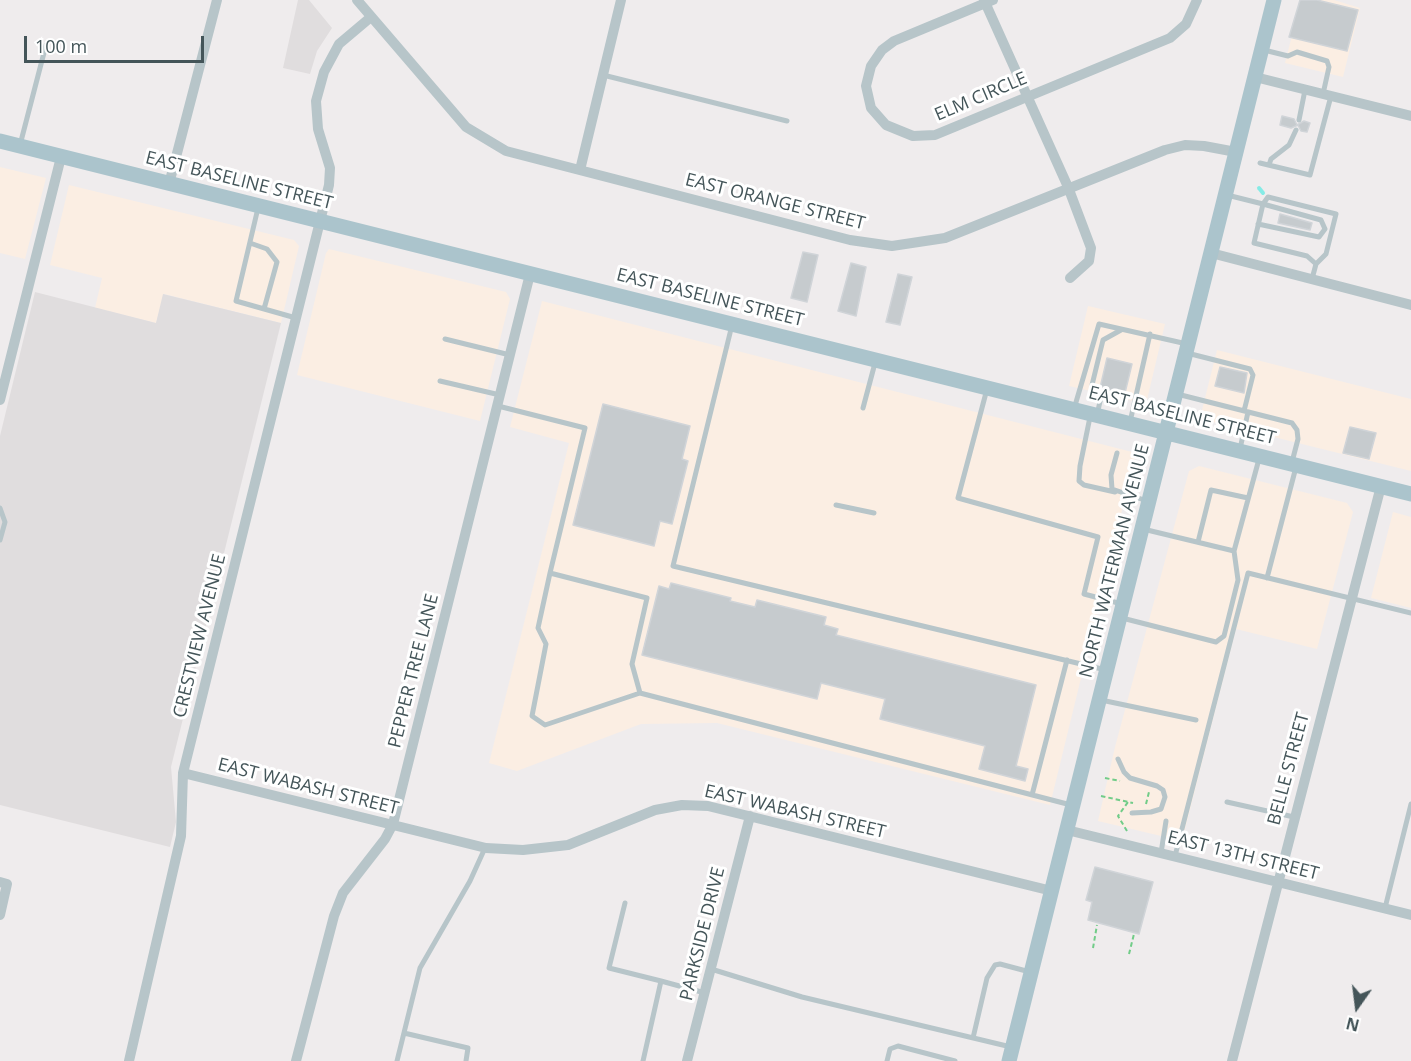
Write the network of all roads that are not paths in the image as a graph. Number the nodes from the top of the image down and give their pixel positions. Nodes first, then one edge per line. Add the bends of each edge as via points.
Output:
1 (217, 0) edge
2 (357, 0) edge
3 (621, 0) edge
4 (1197, 0) edge
5 (1274, 0) edge
6 (988, 1) edge
7 (371, 17) junction
8 (46, 45) dead end
9 (1262, 49) junction
10 (603, 75) junction
11 (1255, 77) junction
12 (1305, 90) junction
13 (1327, 95) junction
14 (1027, 96) junction
15 (1411, 116) edge
16 (1299, 120) dead end
17 (787, 122) dead end
18 (1296, 130) dead end
19 (0, 141) edge
20 (20, 146) junction
21 (1236, 152) junction
22 (61, 157) junction
23 (1260, 163) dead end
24 (1269, 165) junction
25 (580, 170) junction
26 (169, 184) junction
27 (1068, 187) junction
28 (1226, 194) junction
29 (1263, 204) junction
30 (258, 206) junction
31 (321, 221) junction
32 (1258, 224) junction
33 (250, 243) junction
34 (1211, 253) junction
35 (1316, 264) junction
36 (530, 274) junction
37 (1070, 278) dead end
38 (1312, 279) junction
39 (1411, 305) edge
40 (264, 309) junction
41 (297, 318) junction
42 (732, 324) junction
43 (1132, 330) junction
44 (1150, 334) junction
45 (446, 339) dead end
46 (1188, 348) junction
47 (510, 355) junction
48 (876, 360) junction
49 (440, 381) dead end
50 (988, 388) junction
51 (1177, 394) junction
52 (0, 400) edge
53 (499, 401) junction
54 (863, 408) dead end
55 (1074, 409) junction
56 (1246, 412) junction
57 (1094, 414) junction
58 (1130, 423) junction
59 (1167, 432) junction
60 (1240, 451) junction
61 (1117, 453) dead end
62 (1260, 456) junction
63 (1294, 464) junction
64 (1381, 486) junction
65 (1115, 492) junction
66 (1411, 494) edge
67 (1248, 498) junction
68 (1149, 501) junction
69 (836, 505) dead end
70 (0, 508) edge
71 (874, 513) dead end
72 (1142, 529) junction
73 (0, 540) edge
74 (1198, 542) junction
75 (1234, 551) junction
76 (550, 573) junction
77 (1267, 578) junction
78 (1351, 598) junction
79 (1122, 611) junction
80 (1411, 613) edge
81 (1067, 660) junction
82 (1107, 670) junction
83 (640, 693) junction
84 (1100, 700) junction
85 (1196, 720) dead end
86 (1118, 759) dead end
87 (183, 773) junction
88 (1032, 795) junction
89 (1227, 802) dead end
90 (1411, 804) edge
91 (1073, 806) junction
92 (1132, 813) dead end
93 (750, 816) junction
94 (1294, 817) junction
95 (1166, 821) dead end
96 (393, 824) junction
97 (1067, 830) junction
98 (485, 848) junction
99 (1161, 853) junction
100 (1175, 857) junction
101 (1277, 882) junction
102 (4, 883) edge
103 (1052, 891) junction
104 (625, 903) dead end
105 (1385, 908) junction
106 (0, 915) edge
107 (1411, 915) edge
108 (711, 969) junction
109 (1031, 972) junction
110 (661, 981) junction
111 (705, 993) junction
112 (404, 1033) junction
113 (973, 1038) junction
114 (925, 1053) junction
115 (1011, 1054) edge
116 (129, 1061) edge
117 (296, 1061) edge
118 (397, 1061) edge
119 (466, 1061) edge
120 (643, 1061) edge
121 (687, 1061) edge
122 (887, 1061) edge
123 (924, 1061) edge
124 (955, 1061) edge
125 (1233, 1061) edge

1 - 26 street
2 - 7 street, EAST ORANGE STREET
3 - 10 street
4 - 14 street, ELM CIRCLE via 1191,16 1174,35
5 - 9 main road, NORTH WATERMAN AVENUE
6 - 14 street
6 - 14 street, ELM CIRCLE via 888,45 876,57 868,75 871,108 895,130 929,136
7 - 25 street, EAST ORANGE STREET via 466,128 506,151
7 - 31 street, CRESTVIEW AVENUE via 339,44 324,72 316,101 318,129 330,168
8 - 20 lane
9 - 11 main road, NORTH WATERMAN AVENUE
9 - 13 lane via 1287,56 1297,52 1327,61
10 - 17 lane
10 - 25 street
11 - 12 street
11 - 21 main road, NORTH WATERMAN AVENUE
12 - 13 street
12 - 16 lane
13 - 15 street
13 - 24 lane via 1310,175
14 - 27 street
18 - 24 lane via 1289,145
19 - 20 main road, EAST BASELINE STREET
20 - 22 main road, EAST BASELINE STREET
21 - 27 street, EAST ORANGE STREET via 1185,146
21 - 28 main road, NORTH WATERMAN AVENUE
22 - 26 main road, EAST BASELINE STREET
22 - 52 street
23 - 24 lane
25 - 27 street, EAST ORANGE STREET via 850,240 892,246 945,238
26 - 30 main road, EAST BASELINE STREET
27 - 37 street via 1091,248 1089,261
28 - 29 lane
28 - 34 main road, NORTH WATERMAN AVENUE
29 - 32 lane
29 - 32 lane via 1321,220 1325,229 1319,237
29 - 35 lane via 1268,197 1336,214 1326,254
30 - 31 main road, EAST BASELINE STREET
30 - 33 lane
31 - 36 main road, EAST BASELINE STREET
31 - 41 street, CRESTVIEW AVENUE
32 - 35 lane via 1254,243 1307,256
33 - 40 lane via 267,249 277,262
33 - 40 lane via 236,301
34 - 38 street
34 - 46 main road, NORTH WATERMAN AVENUE
35 - 38 lane
36 - 42 main road, EAST BASELINE STREET
36 - 47 street, PEPPER TREE LANE
38 - 39 street
40 - 41 lane
41 - 87 street, CRESTVIEW AVENUE
42 - 48 main road, EAST BASELINE STREET
42 - 81 lane via 673,566
43 - 44 lane
43 - 55 lane via 1099,324
43 - 57 lane via 1117,331 1103,340 1092,385 1101,397
44 - 46 lane
44 - 58 lane
45 - 47 lane
46 - 51 main road, NORTH WATERMAN AVENUE
46 - 56 lane via 1250,369 1253,375
47 - 53 street, PEPPER TREE LANE
48 - 50 main road, EAST BASELINE STREET
48 - 54 lane
49 - 53 lane
50 - 55 main road, EAST BASELINE STREET
50 - 79 lane via 958,498 1098,537 1084,594
51 - 56 lane
51 - 59 main road, NORTH WATERMAN AVENUE
53 - 76 lane via 585,428
53 - 96 street, PEPPER TREE LANE
55 - 57 main road, EAST BASELINE STREET
56 - 60 lane
56 - 63 lane via 1292,423 1298,439
57 - 58 main road, EAST BASELINE STREET
57 - 65 lane via 1079,481
58 - 59 main road, EAST BASELINE STREET
59 - 60 main road, EAST BASELINE STREET
59 - 68 main road, NORTH WATERMAN AVENUE
60 - 62 main road, EAST BASELINE STREET
61 - 65 lane via 1110,484
62 - 63 main road, EAST BASELINE STREET
62 - 67 lane
63 - 64 main road, EAST BASELINE STREET
63 - 77 lane
64 - 66 main road, EAST BASELINE STREET
64 - 78 street, BELLE STREET
65 - 68 lane
67 - 74 lane via 1211,490
67 - 75 lane
68 - 72 main road, NORTH WATERMAN AVENUE
69 - 71 lane
70 - 73 lane via 4,522
72 - 74 lane
72 - 79 main road, NORTH WATERMAN AVENUE
74 - 75 lane
75 - 79 lane via 1238,580 1224,636 1216,642
76 - 83 lane via 647,598 632,664
76 - 83 lane via 538,628 546,644 532,716 545,725
77 - 78 lane
77 - 100 lane via 1248,573
78 - 80 lane
78 - 94 street, BELLE STREET
79 - 82 main road, NORTH WATERMAN AVENUE
81 - 82 lane
81 - 88 lane
82 - 84 main road, NORTH WATERMAN AVENUE
83 - 88 lane
84 - 85 lane
84 - 91 main road, NORTH WATERMAN AVENUE
86 - 92 lane via 1130,778 1157,786 1166,796 1161,809
87 - 96 street, EAST WABASH STREET
87 - 116 street, CRESTVIEW AVENUE via 182,836
88 - 91 lane
89 - 94 lane
90 - 105 lane
91 - 97 main road, NORTH WATERMAN AVENUE
93 - 98 street, EAST WABASH STREET via 708,806 682,805 628,819 568,845 523,850
93 - 103 street, EAST WABASH STREET
93 - 108 street, PARKSIDE DRIVE
94 - 101 street, BELLE STREET
95 - 99 lane
96 - 98 street, EAST WABASH STREET
96 - 117 street, PEPPER TREE LANE via 343,894
97 - 99 street, EAST 13TH STREET
97 - 103 main road, NORTH WATERMAN AVENUE
98 - 112 lane via 420,968
99 - 100 street, EAST 13TH STREET
100 - 101 street, EAST 13TH STREET
101 - 105 street, EAST 13TH STREET
101 - 125 street, BELLE STREET
102 - 106 street
103 - 109 main road, NORTH WATERMAN AVENUE
104 - 110 lane via 609,968
105 - 107 street, EAST 13TH STREET
108 - 111 street, PARKSIDE DRIVE
108 - 113 lane via 802,997
109 - 113 lane via 995,966 987,978
109 - 115 main road, NORTH WATERMAN AVENUE
110 - 111 lane
110 - 120 lane
111 - 121 street, PARKSIDE DRIVE
112 - 118 lane
112 - 119 lane via 468,1048
113 - 115 lane
114 - 122 lane via 898,1046 890,1049
114 - 123 lane
114 - 124 lane

